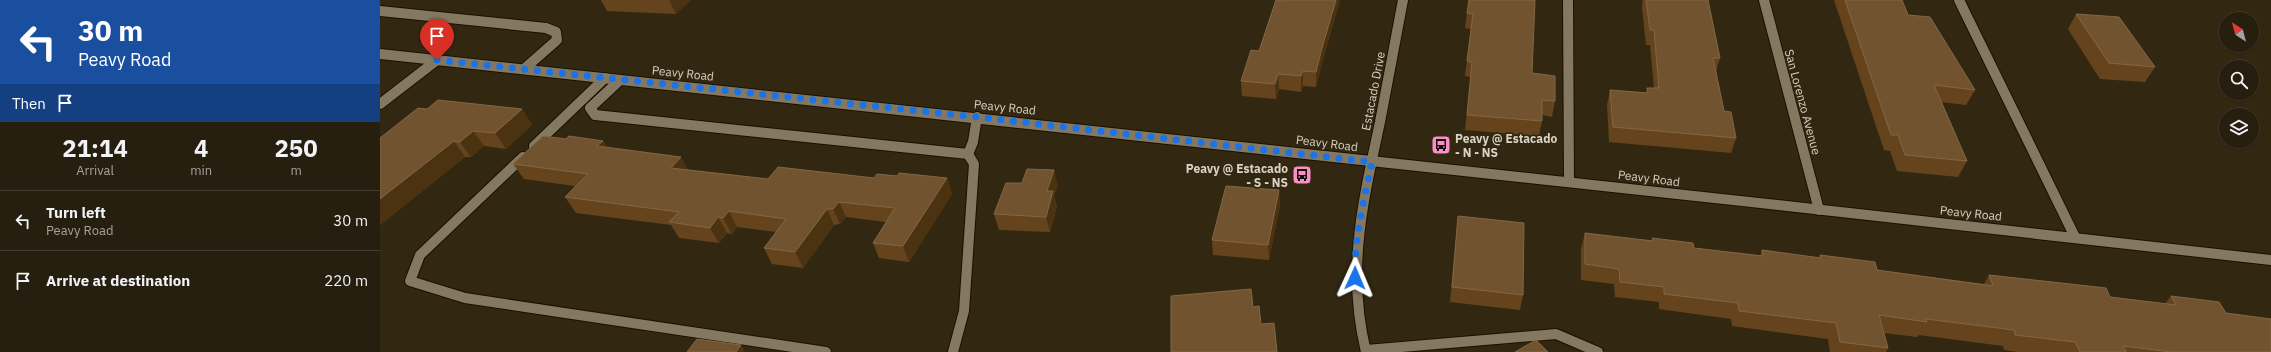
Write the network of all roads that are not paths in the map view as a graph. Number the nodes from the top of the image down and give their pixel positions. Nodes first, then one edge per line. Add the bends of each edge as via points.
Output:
1 (1403, 0) edge
2 (1568, 0) edge
3 (1764, 0) edge
4 (1959, 0) edge
5 (380, 11) edge
6 (380, 54) edge
7 (437, 60) junction
8 (524, 69) junction
9 (605, 78) junction
10 (620, 80) junction
11 (380, 104) edge
12 (977, 117) junction
13 (968, 154) junction
14 (1372, 162) junction
15 (1569, 181) junction
16 (1819, 210) junction
17 (2075, 237) junction
18 (2271, 260) edge
19 (1366, 351) edge
20 (826, 352) edge
21 (953, 352) edge
22 (1598, 352) edge

1 - 14 street, Estacado Drive
2 - 15 street
3 - 16 street, San Lorenzo Avenue
4 - 17 street
5 - 8 street via 546,28 556,32 557,40
6 - 7 street, Peavy Road
7 - 8 street, Peavy Road
7 - 11 street
8 - 9 street, Peavy Road
9 - 10 street, Peavy Road
9 - 20 street via 420,255 410,281 465,298
10 - 12 street, Peavy Road
10 - 13 street via 590,108 595,115
12 - 13 street via 973,142
12 - 14 street, Peavy Road
13 - 21 street via 974,164 964,311
14 - 15 street, Peavy Road
14 - 19 street, Estacado Drive via 1360,220 1355,263 1356,307
15 - 16 street, Peavy Road
16 - 17 street, Peavy Road
17 - 18 street, Peavy Road
19 - 22 street via 1556,334

